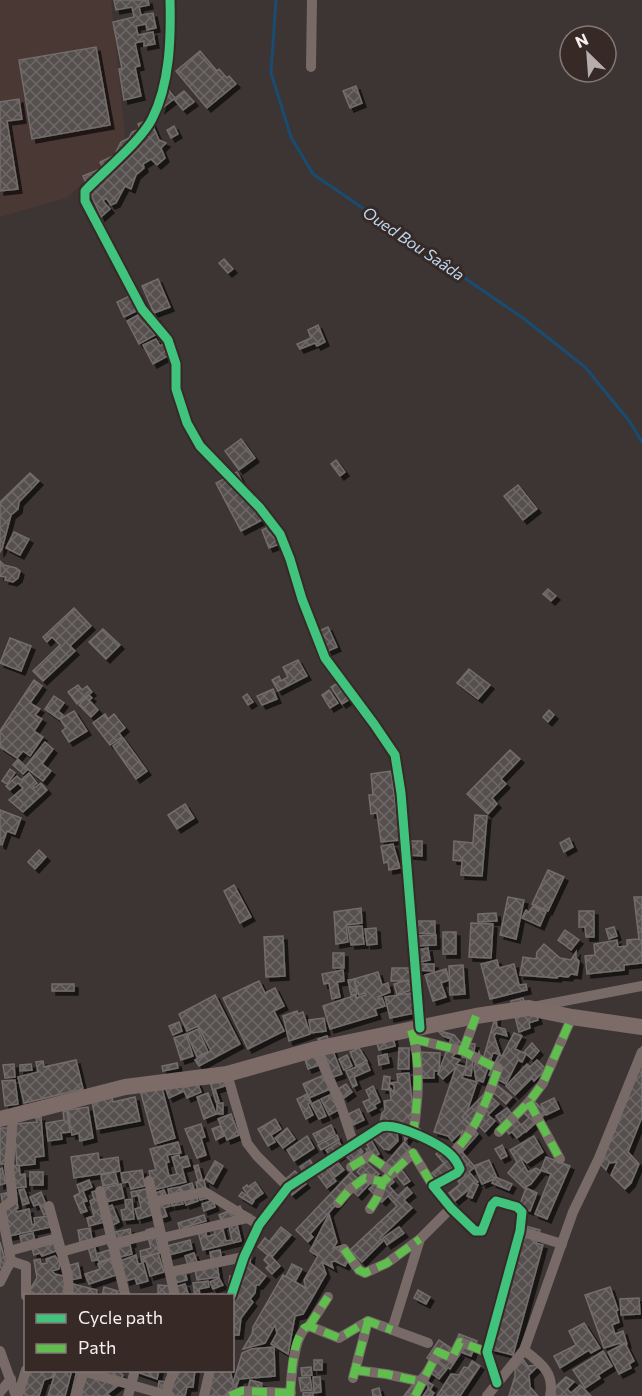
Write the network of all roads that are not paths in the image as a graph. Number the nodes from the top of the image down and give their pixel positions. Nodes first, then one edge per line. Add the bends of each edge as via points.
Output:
1 (170, 0) edge
2 (312, 0) edge
3 (311, 67) dead end
4 (642, 986) edge
5 (529, 1008) junction
6 (476, 1016) junction
7 (572, 1017) junction
8 (642, 1027) edge
9 (415, 1032) junction
10 (315, 1049) junction
11 (463, 1051) junction
12 (642, 1052) edge
13 (227, 1074) junction
14 (529, 1102) junction
15 (6, 1117) edge
16 (499, 1132) dead end
17 (413, 1133) junction
18 (354, 1144) junction
19 (451, 1155) junction
20 (560, 1159) dead end
21 (351, 1167) dead end
22 (393, 1173) junction
23 (149, 1181) dead end
24 (383, 1182) junction
25 (433, 1186) junction
26 (288, 1187) junction
27 (100, 1191) dead end
28 (153, 1202) junction
29 (338, 1203) dead end
30 (50, 1206) dead end
31 (451, 1208) junction
32 (370, 1209) dead end
33 (248, 1218) junction
34 (259, 1225) junction
35 (520, 1230) junction
36 (161, 1235) junction
37 (57, 1238) junction
38 (420, 1239) junction
39 (111, 1241) junction
40 (562, 1245) junction
41 (344, 1249) dead end
42 (61, 1252) junction
43 (10, 1256) junction
44 (244, 1257) junction
45 (170, 1272) junction
46 (0, 1282) edge
47 (26, 1294) edge
48 (69, 1294) edge
49 (123, 1294) edge
50 (175, 1294) edge
51 (232, 1294) edge
52 (328, 1297) dead end
53 (368, 1321) junction
54 (309, 1326) junction
55 (392, 1330) junction
56 (428, 1342) dead end
57 (524, 1350) junction
58 (0, 1351) edge
59 (487, 1352) junction
60 (26, 1372) edge
61 (82, 1372) edge
62 (84, 1372) edge
63 (135, 1372) edge
64 (175, 1372) edge
65 (210, 1372) edge
66 (11, 1379) junction
67 (423, 1383) junction
68 (497, 1383) junction
69 (129, 1391) edge
70 (0, 1392) edge
71 (168, 1395) edge
72 (290, 1395) edge
73 (17, 1396) edge
74 (76, 1396) edge
75 (204, 1396) edge
76 (230, 1396) edge
77 (415, 1396) edge
78 (488, 1396) edge
79 (550, 1396) edge

1 - 9 street via 168,61 152,120 85,191 85,201 142,309 173,350 176,389 187,423 200,446 260,507 280,534 325,658 395,755 404,823
2 - 3 street
4 - 5 street
5 - 6 main road
5 - 7 main road
6 - 9 main road
6 - 11 street
7 - 8 main road
7 - 14 street via 543,1083
9 - 10 main road
9 - 11 street
9 - 17 street
10 - 13 main road
10 - 18 street
11 - 19 street via 498,1069 465,1142
12 - 40 street
13 - 15 main road via 124,1088
13 - 26 street via 247,1143
14 - 16 street
14 - 20 street
15 - 43 street via 13,1200 1,1209
17 - 18 street via 387,1125
17 - 19 street
18 - 26 street
19 - 25 street via 460,1168
21 - 22 street via 369,1156
22 - 24 street
22 - 25 street via 413,1153
23 - 28 street
24 - 29 street via 365,1178
24 - 32 street
25 - 31 street
26 - 34 street
27 - 39 street
28 - 33 street via 205,1192
28 - 36 street
30 - 37 street
31 - 35 street via 480,1232 494,1202 510,1205 522,1212
31 - 38 street
33 - 34 street
33 - 36 street
34 - 44 street
35 - 40 street
35 - 59 street
36 - 39 street
36 - 45 street
37 - 42 street
37 - 43 street
38 - 41 street via 365,1274
38 - 55 street
39 - 42 street
39 - 49 street
40 - 57 street
42 - 48 street
43 - 46 street
43 - 47 street via 26,1266
44 - 45 street
44 - 51 street
45 - 50 street
52 - 54 street
53 - 54 street via 339,1338
53 - 55 street
53 - 67 street via 353,1374 386,1374
54 - 72 street via 298,1340
55 - 56 street
57 - 68 street
57 - 79 street via 548,1371
58 - 66 street
59 - 67 street via 460,1342 452,1358 438,1352
59 - 68 street
60 - 73 street
61 - 74 street
62 - 69 street
63 - 69 street
64 - 71 street
65 - 75 street
66 - 70 street
66 - 73 street
67 - 77 street
68 - 78 street
69 - 71 street
72 - 76 street via 242,1391

